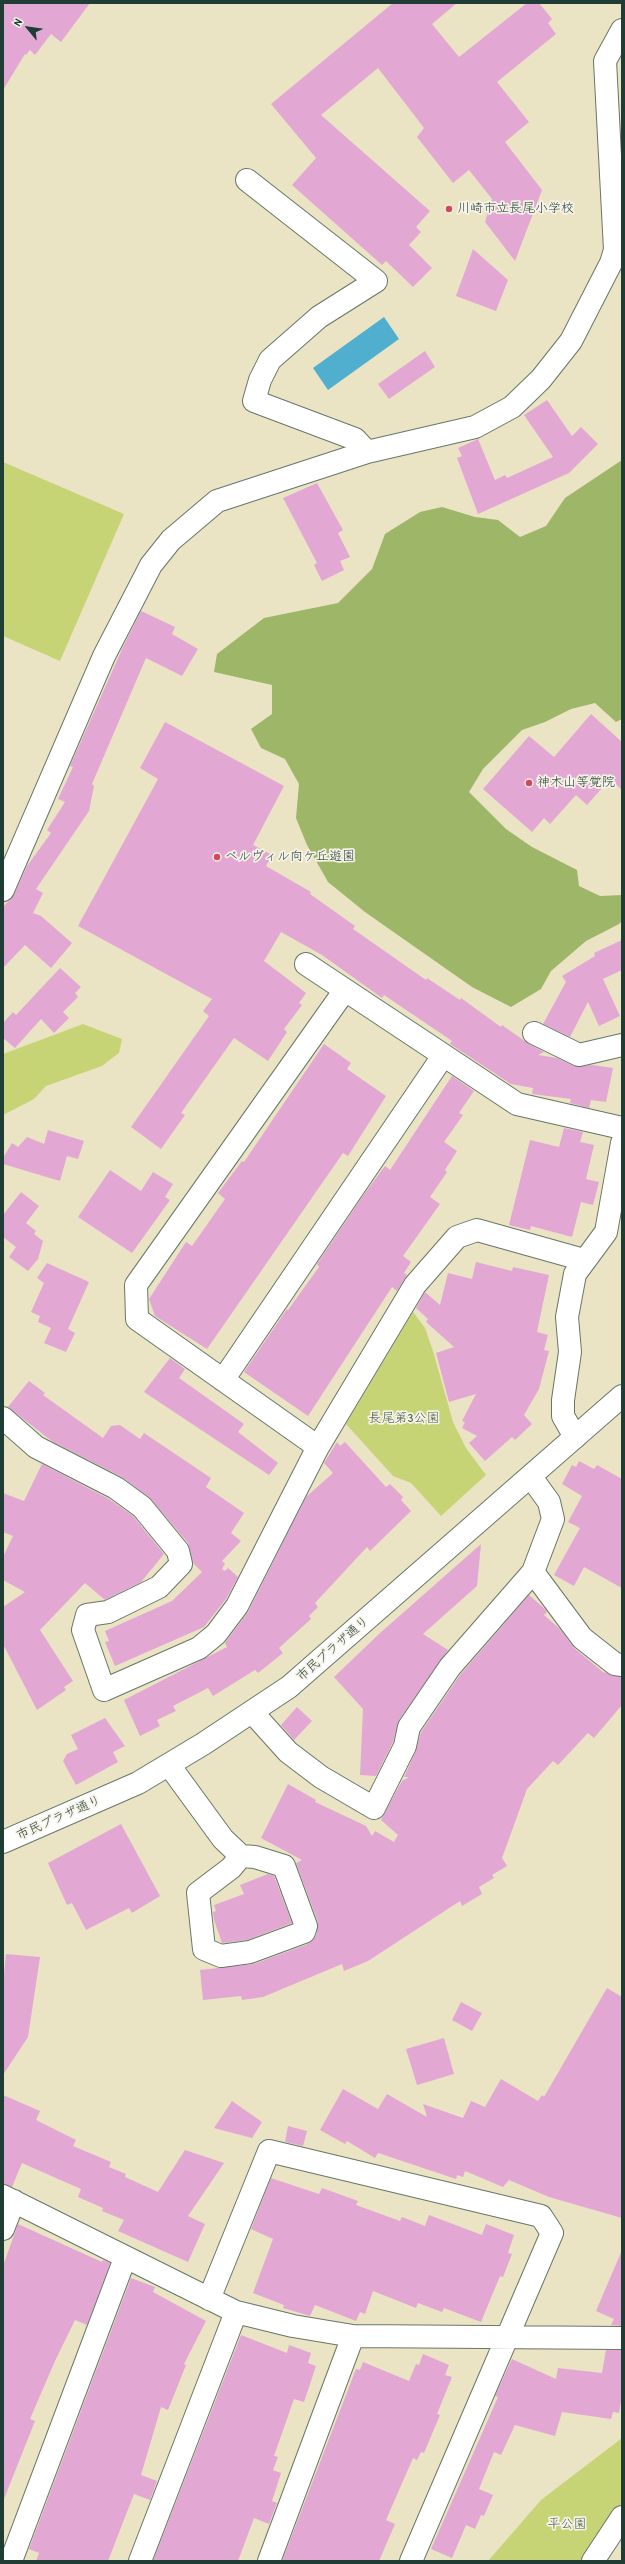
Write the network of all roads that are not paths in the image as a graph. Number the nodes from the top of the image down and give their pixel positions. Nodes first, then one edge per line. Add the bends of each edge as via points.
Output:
1 (622, 30) edge
2 (247, 180) dead end
3 (618, 247) edge
4 (367, 452) junction
5 (3, 890) edge
6 (306, 964) dead end
7 (345, 990) junction
8 (534, 1033) dead end
9 (622, 1045) edge
10 (443, 1056) junction
11 (622, 1128) edge
12 (622, 1143) edge
13 (584, 1260) junction
14 (223, 1380) junction
15 (622, 1396) edge
16 (3, 1418) edge
17 (575, 1437) junction
18 (318, 1447) junction
19 (531, 1477) junction
20 (534, 1572) junction
21 (622, 1665) edge
22 (252, 1712) junction
23 (169, 1765) junction
24 (3, 1842) edge
25 (241, 1856) junction
26 (9, 2199) edge
27 (3, 2229) edge
28 (125, 2258) junction
29 (209, 2299) junction
30 (236, 2312) junction
31 (353, 2336) junction
32 (505, 2337) junction
33 (622, 2338) edge
34 (622, 2517) edge
35 (11, 2561) edge
36 (140, 2561) edge
37 (269, 2561) edge
38 (411, 2561) edge
39 (593, 2561) edge

1 - 3 street via 605,61
2 - 4 street via 376,281 319,317 270,360 260,380 254,401 355,439
3 - 4 street via 571,342 541,379 512,408 475,427
4 - 5 street via 217,501 167,545 151,565 104,656
6 - 7 street
7 - 10 street
7 - 14 street via 136,1285 137,1319
8 - 9 street via 579,1055
10 - 11 street via 516,1104
10 - 14 street
12 - 13 street via 606,1232
13 - 17 street via 575,1274 567,1317 570,1352 563,1416
13 - 18 street via 476,1230 457,1237 415,1285
14 - 18 street
15 - 17 street, 市民プラザ通り
16 - 18 street via 36,1447 116,1488 142,1508 178,1551 181,1564 159,1587 108,1612 87,1615 83,1630 104,1690 199,1648 216,1634 237,1606
17 - 19 street, 市民プラザ通り
19 - 20 street via 548,1502 553,1519
19 - 22 street, 市民プラザ通り via 289,1687
20 - 21 street via 582,1638 615,1664
20 - 22 street via 450,1667 413,1721 405,1746 374,1808 322,1777 288,1752
22 - 23 street, 市民プラザ通り
23 - 24 street, 市民プラザ通り via 138,1783
23 - 25 street via 223,1839
25 - 25 street via 231,1868 198,1893 204,1949 221,1956 250,1952 304,1932 306,1926 284,1866 255,1857
26 - 27 street
26 - 28 street
28 - 29 street
28 - 35 street
29 - 30 street
29 - 32 street via 269,2151 541,2216 552,2233
30 - 31 street
30 - 36 street
31 - 32 street
31 - 37 street
32 - 33 street
32 - 38 street
34 - 39 street

